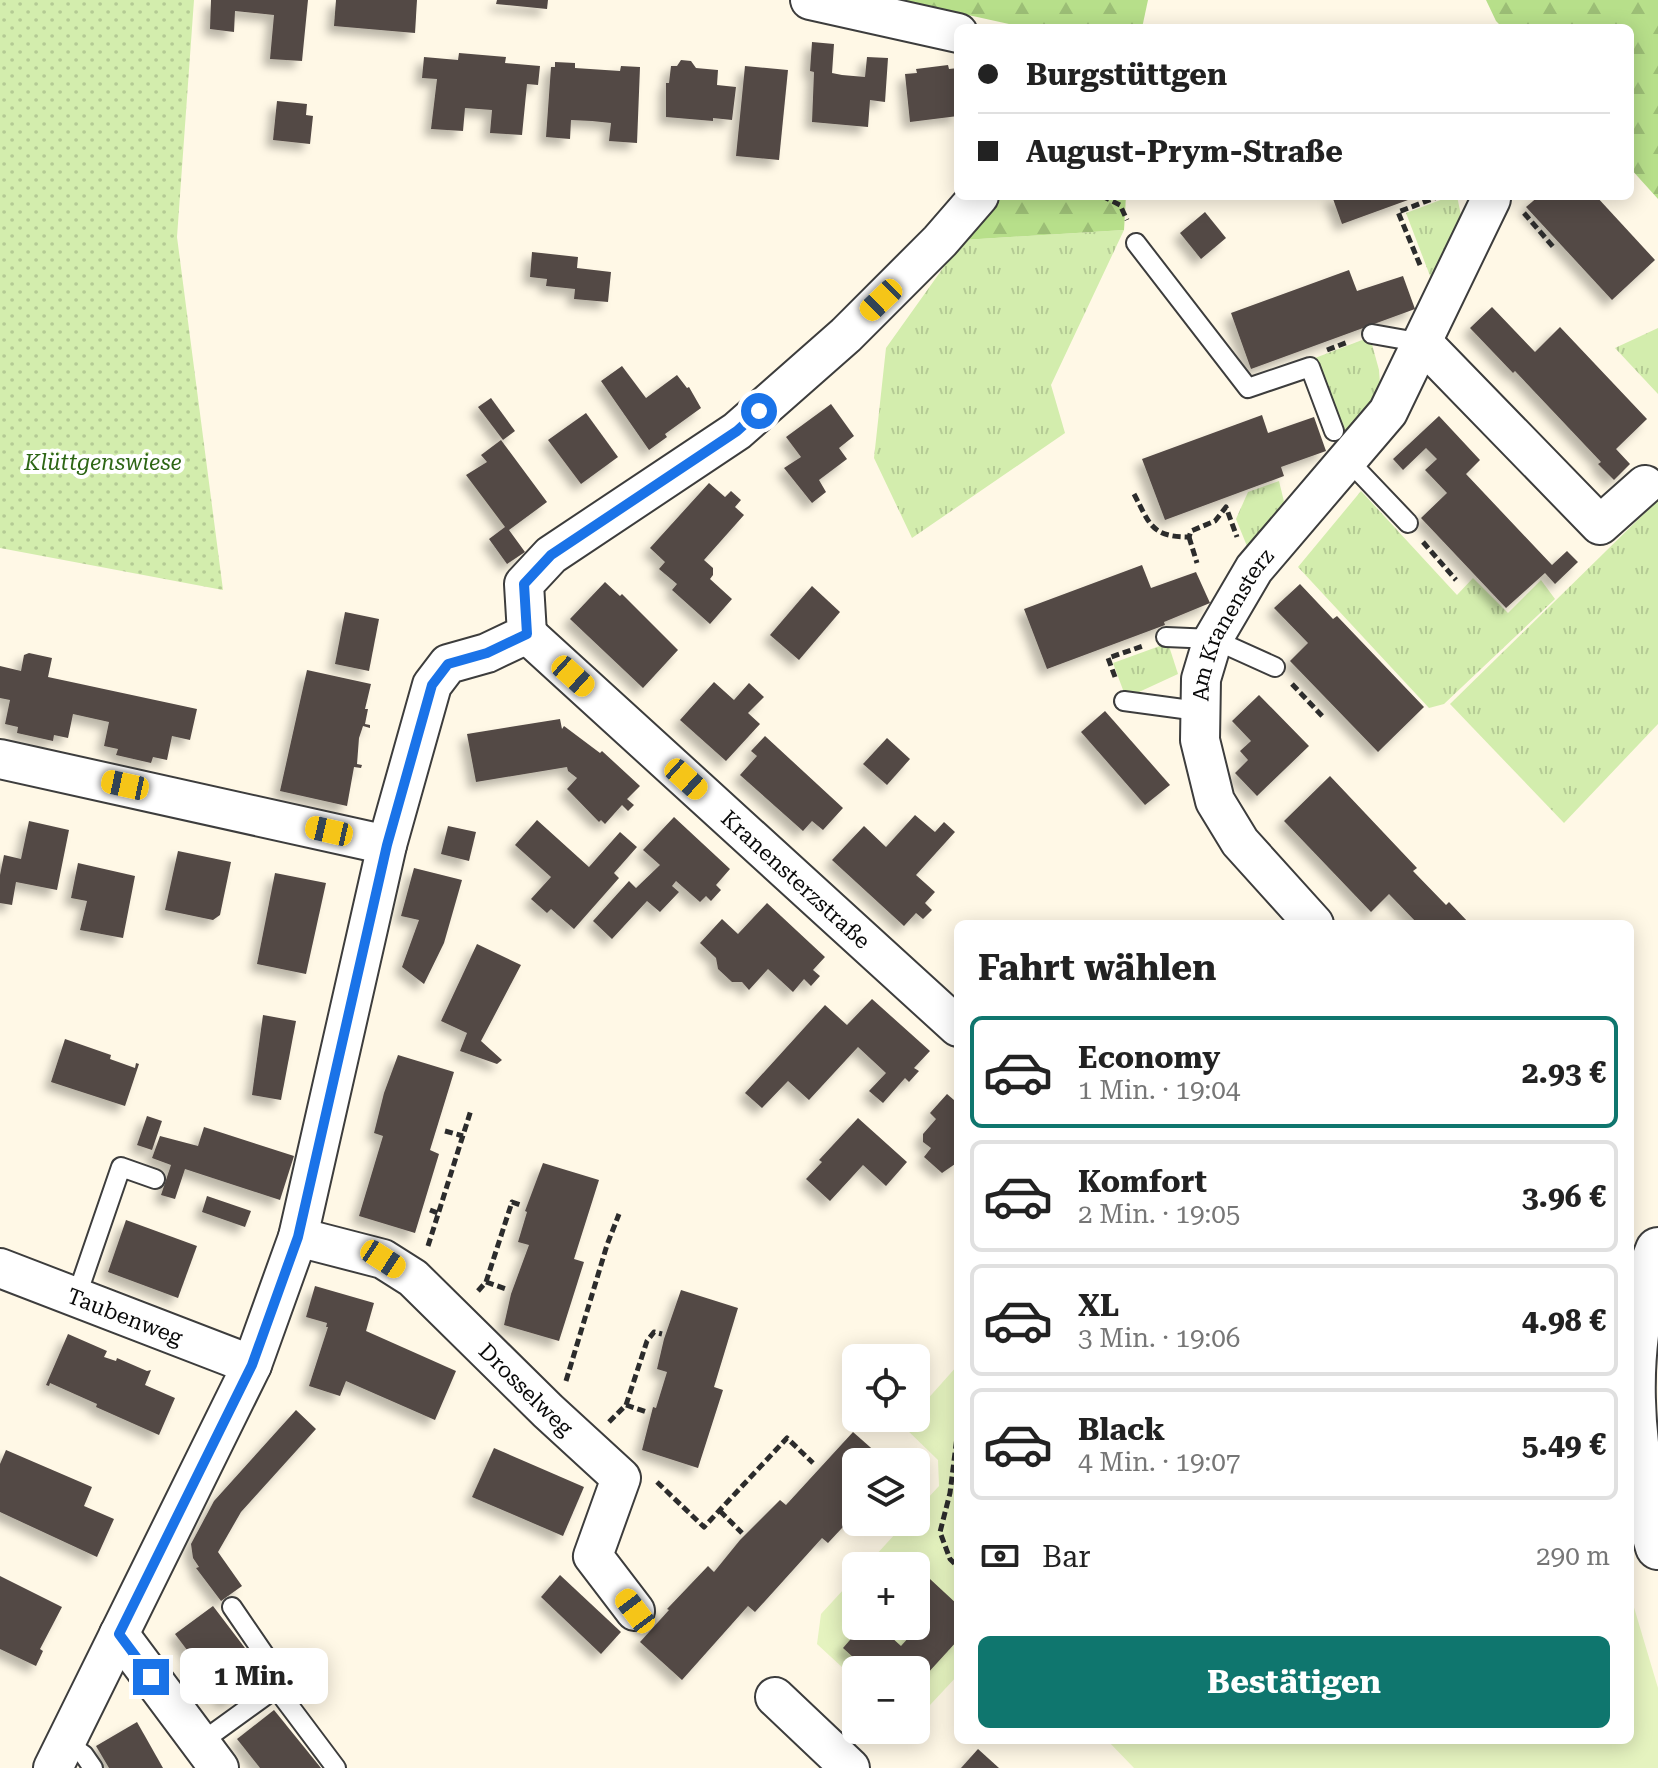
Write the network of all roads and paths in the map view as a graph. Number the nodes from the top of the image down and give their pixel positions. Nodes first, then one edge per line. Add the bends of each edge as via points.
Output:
1 (810, 0) edge
2 (954, 32) edge
3 (976, 200) edge
4 (1110, 200) edge
5 (1430, 200) edge
6 (1491, 200) edge
7 (1127, 221) dead end
8 (1136, 243) dead end
9 (1424, 274) dead end
10 (1364, 337) joint
11 (1423, 343) junction
12 (1310, 367) junction
13 (1341, 445) junction
14 (1645, 485) dead end
15 (1134, 494) dead end
16 (1408, 523) joint
17 (1189, 537) junction
18 (1241, 545) dead end
19 (1197, 563) dead end
20 (1456, 580) dead end
21 (527, 634) junction
22 (1166, 637) dead end
23 (1213, 639) junction
24 (1148, 644) dead end
25 (1275, 667) joint
26 (1124, 701) joint
27 (1198, 711) junction
28 (1324, 718) dead end
29 (0, 759) edge
30 (387, 845) junction
31 (1310, 920) edge
32 (954, 1023) edge
33 (471, 1110) dead end
34 (445, 1131) dead end
35 (463, 1136) junction
36 (155, 1179) dead end
37 (523, 1206) dead end
38 (430, 1210) dead end
39 (438, 1213) junction
40 (619, 1214) dead end
41 (298, 1237) junction
42 (1658, 1250) edge
43 (0, 1268) edge
44 (413, 1278) junction
45 (486, 1282) junction
46 (506, 1289) dead end
47 (76, 1298) junction
48 (455, 1317) junction
49 (662, 1334) dead end
50 (1634, 1349) edge
51 (252, 1365) junction
52 (626, 1405) junction
53 (548, 1411) junction
54 (647, 1412) dead end
55 (1634, 1426) edge
56 (587, 1446) junction
57 (954, 1461) edge
58 (813, 1463) dead end
59 (621, 1478) junction
60 (720, 1511) junction
61 (742, 1533) dead end
62 (1658, 1547) edge
63 (954, 1563) edge
64 (232, 1607) dead end
65 (635, 1611) dead end
66 (119, 1634) junction
67 (276, 1688) junction
68 (775, 1697) dead end
69 (60, 1755) edge
70 (210, 1756) edge
71 (93, 1768) edge
72 (336, 1768) edge
73 (850, 1768) edge

1 - 2 street
3 - 21 street via 846,335 737,431 551,555 524,584
4 - 7 path via 1120,205
5 - 9 path via 1398,212
6 - 11 street, Am Kranensterz
8 - 12 lane via 1248,388
10 - 11 lane
10 - 12 path via 1307,357
11 - 13 street, Am Kranensterz via 1388,412
11 - 14 street via 1600,525
12 - 13 lane
13 - 16 lane
13 - 23 street, Am Kranensterz via 1254,569
15 - 17 path via 1153,530
16 - 20 path
17 - 18 path via 1226,507
17 - 19 path
21 - 30 street via 448,664 432,685
21 - 32 street, Kranensterzstraße
22 - 23 lane
23 - 25 lane
23 - 27 street, Am Kranensterz
24 - 26 path via 1108,658
25 - 28 path
26 - 27 lane
27 - 31 street, Am Kranensterz via 1215,801 1240,842
29 - 30 street
30 - 41 street
33 - 35 path
34 - 35 path
35 - 39 path
36 - 47 lane via 121,1167
37 - 45 path via 512,1202
38 - 39 path
39 - 44 path
40 - 53 path via 562,1393
41 - 44 street, Drosselweg via 383,1259
41 - 51 street
42 - 50 street via 1644,1283
43 - 47 street, Taubenweg
44 - 48 street, Drosselweg
45 - 46 path
45 - 48 path
47 - 51 street, Taubenweg
48 - 53 street, Drosselweg
49 - 52 path via 654,1332 647,1341
51 - 66 street
52 - 54 path
52 - 56 path
53 - 56 street, Drosselweg
55 - 62 street
56 - 59 street, Drosselweg
57 - 63 path via 940,1532
58 - 60 path via 787,1438
59 - 60 path via 645,1471 704,1527
59 - 65 street via 593,1556
60 - 61 path
64 - 67 lane via 273,1667
66 - 69 street
66 - 70 street
67 - 70 lane
67 - 72 lane
68 - 73 street
69 - 71 lane via 84,1755

